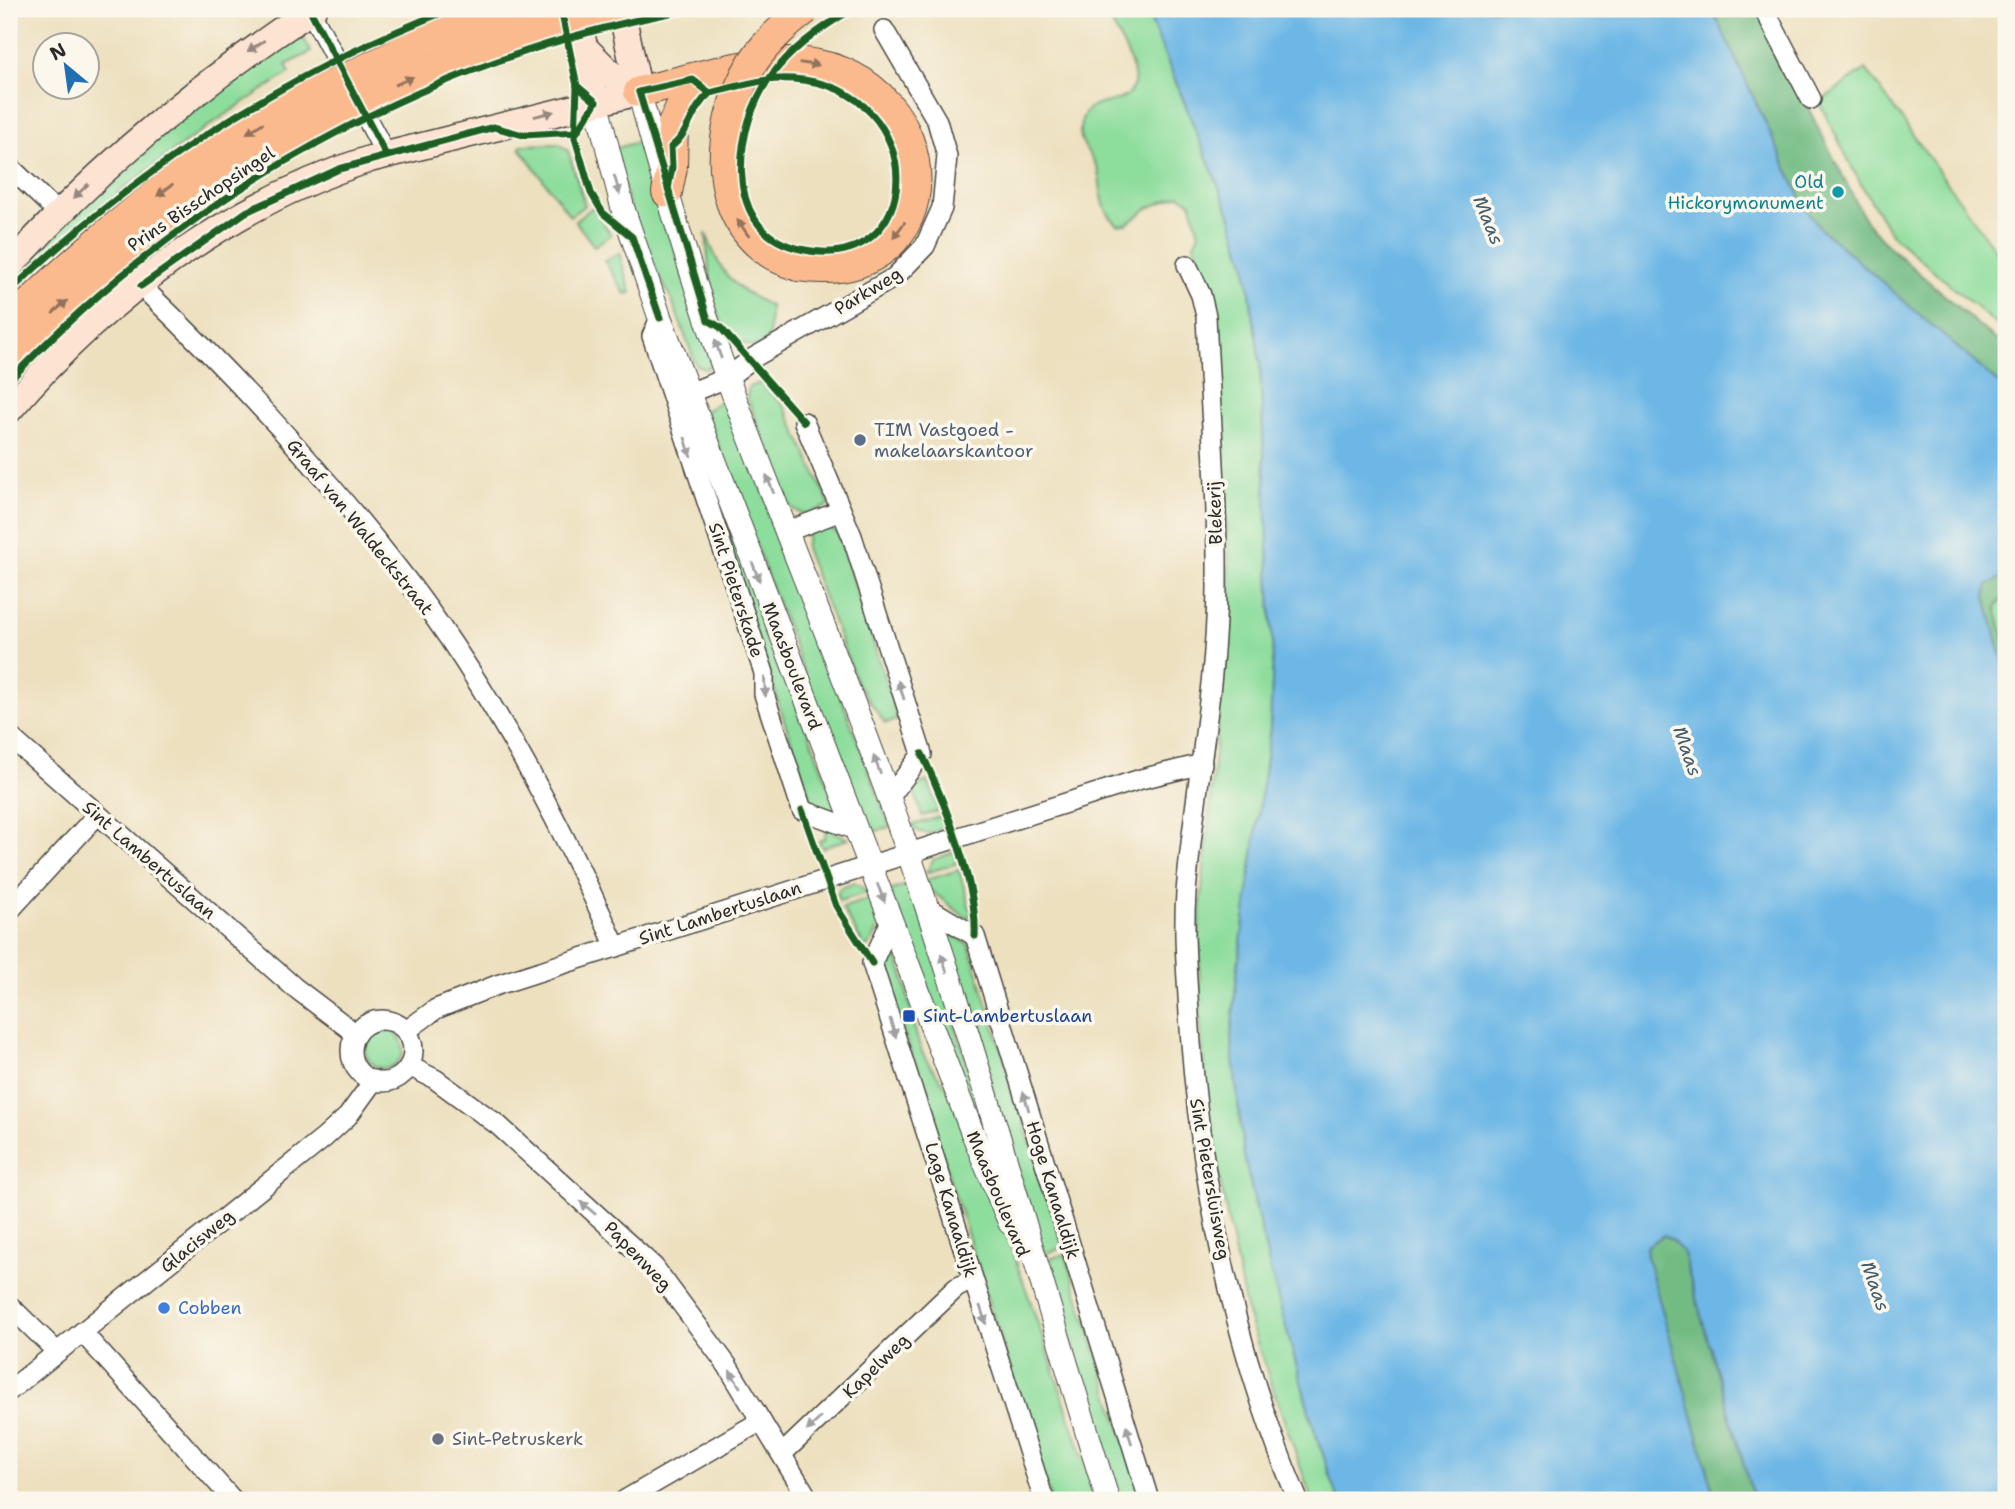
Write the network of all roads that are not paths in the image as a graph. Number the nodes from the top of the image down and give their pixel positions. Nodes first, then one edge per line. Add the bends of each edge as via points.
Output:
1 (511, 9) edge
2 (576, 9) edge
3 (621, 9) edge
4 (806, 9) edge
5 (1764, 9) edge
6 (312, 10) edge
7 (884, 30) dead end
8 (584, 47) junction
9 (693, 79) junction
10 (639, 92) junction
11 (336, 98) junction
12 (1811, 99) dead end
13 (596, 102) junction
14 (386, 155) junction
15 (9, 166) edge
16 (667, 192) junction
17 (58, 213) junction
18 (1187, 265) dead end
19 (9, 267) edge
20 (141, 286) junction
21 (9, 324) edge
22 (9, 358) edge
23 (727, 377) junction
24 (680, 397) junction
25 (9, 410) edge
26 (804, 422) dead end
27 (841, 511) junction
28 (788, 531) junction
29 (9, 736) edge
30 (1202, 764) junction
31 (889, 798) junction
32 (97, 816) junction
33 (856, 830) junction
34 (907, 853) junction
35 (870, 865) junction
36 (925, 906) junction
37 (9, 911) edge
38 (891, 921) junction
39 (615, 947) junction
40 (406, 1031) junction
41 (356, 1034) junction
42 (409, 1066) junction
43 (374, 1080) junction
44 (972, 1280) junction
45 (9, 1305) edge
46 (1048, 1310) junction
47 (82, 1332) junction
48 (57, 1352) junction
49 (9, 1391) edge
50 (761, 1420) junction
51 (782, 1454) junction
52 (233, 1500) edge
53 (625, 1500) edge
54 (809, 1500) edge
55 (1044, 1500) edge
56 (1108, 1500) edge
57 (1149, 1500) edge
58 (1298, 1500) edge

1 - 11 main road, bridge via 426,40
2 - 8 main road, Maasboulevard
3 - 10 main road, Maasboulevard
11 -> 3 main road, bridge via 383,90 483,49
9 -> 4 main road, bridge via 759,65 816,64 865,88 890,109 912,146 917,184 910,213 895,237 872,256 822,269 798,266 764,250 741,226 727,192 724,160 733,107 748,71 772,39
5 - 12 street
6 - 14 street
6 -> 17 main road via 175,107
7 - 23 street, Parkweg via 932,111 944,145 947,185 938,221 905,270
8 - 10 main road via 611,74
8 - 13 main road, Maasboulevard
9 - 10 main road
9 - 16 main road via 673,124
10 - 13 main road, Prins Bisschopsingel
10 - 16 street, Maasboulevard
11 -> 21 main road, Prins Bisschopsingel via 268,120 190,172 94,246
22 -> 11 main road, Prins Bisschopsingel via 152,229
14 -> 13 main road, Prins Bisschopsingel
13 -> 24 street, Maasboulevard
14 - 20 main road, Prins Bisschopsingel via 309,181 246,212
15 - 17 street
23 -> 16 street, Maasboulevard
17 - 19 main road
18 - 30 street, Blekerij via 1206,316 1216,548 1217,589
20 - 25 main road, Prins Bisschopsingel via 68,347
20 - 39 street, Graaf van Waldeckstraat via 261,406 402,573 518,754
23 - 24 street, Parkweg
28 -> 23 street, Maasboulevard
24 -> 33 street, Maasboulevard
24 -> 33 street, Sint Pieterskade via 764,673 764,694 802,810
26 - 27 street
27 - 28 street
31 -> 27 street via 922,754
31 -> 28 street, Maasboulevard
29 - 32 street, Sint Lambertuslaan
30 - 34 street, Sint Lambertuslaan
30 - 58 street, Sint Pietersluisweg via 1185,931 1199,1133 1239,1325
31 - 34 street, Maasboulevard
32 - 37 street
32 - 41 street, Sint Lambertuslaan via 294,987
33 - 35 street, Maasboulevard
34 - 35 street, Sint Lambertuslaan
34 - 36 street, Maasboulevard
35 -> 38 street, Maasboulevard
35 - 39 street, Sint Lambertuslaan
46 -> 36 street, Maasboulevard
57 -> 36 street, Hoge Kanaaldijk via 975,936
38 -> 44 street, Lage Kanaaldijk via 872,963
38 - 46 street, Maasboulevard via 971,1129
39 - 40 street, Sint Lambertuslaan via 451,1002
40 - 41 street via 384,1020 365,1025
40 - 42 street via 413,1048
41 - 43 street via 353,1060
42 - 43 street via 393,1079
50 -> 42 street, Papenweg via 727,1365 654,1267 498,1125 435,1079
43 - 47 street, Glacisweg via 348,1116 324,1138
44 -> 51 street, Kapelweg via 956,1288
44 -> 55 street, Lage Kanaaldijk
45 - 48 street
46 - 56 street, Maasboulevard
47 - 48 street, Glacisweg
47 - 52 street
48 - 49 street, Glacisweg
50 - 51 street, Papenweg
50 - 53 street
51 - 54 street, Papenweg

